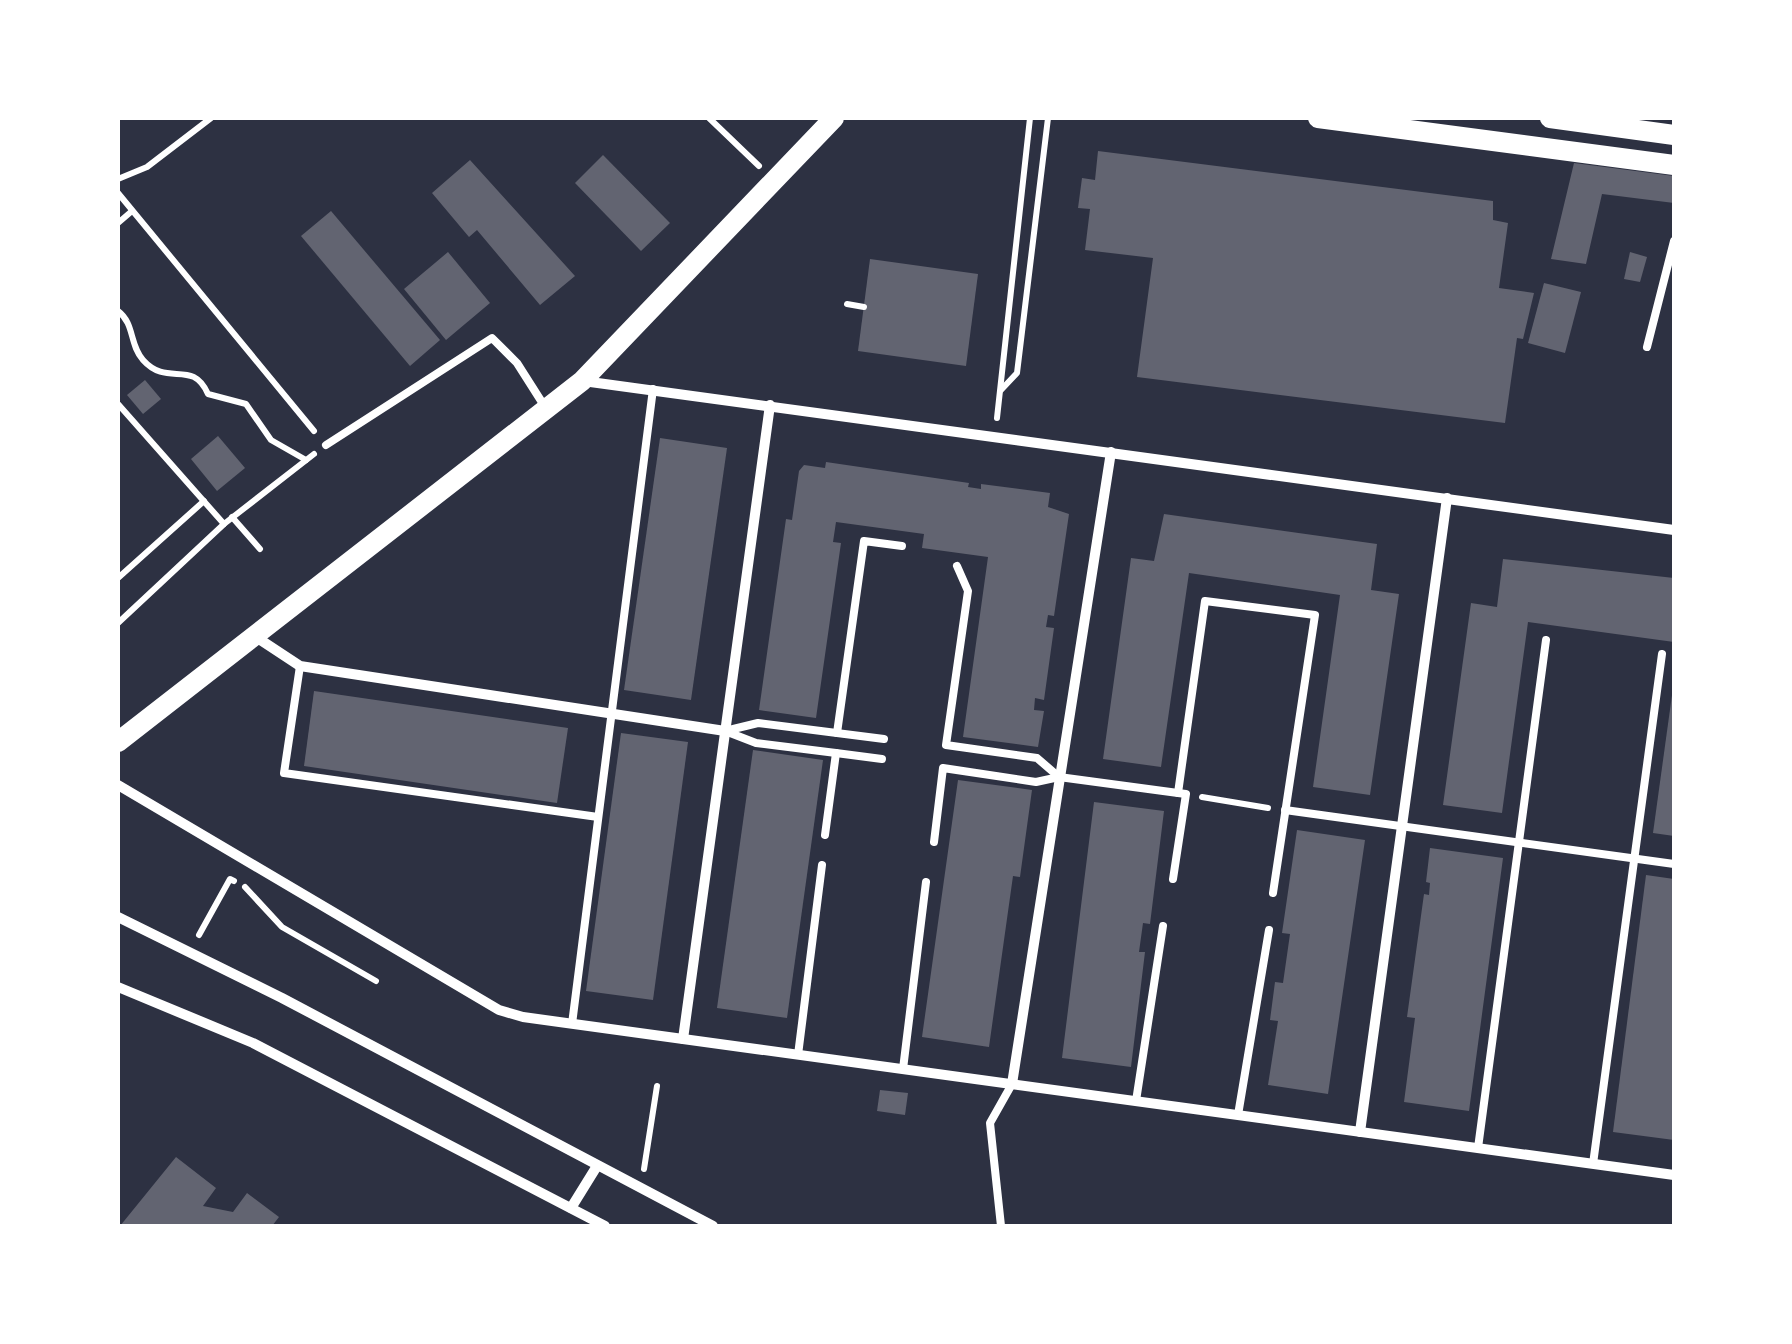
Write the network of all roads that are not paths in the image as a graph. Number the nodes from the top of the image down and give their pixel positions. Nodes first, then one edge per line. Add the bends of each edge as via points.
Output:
1 (834, 118) edge
2 (1318, 118) edge
3 (1550, 118) edge
4 (1674, 135) edge
5 (1674, 164) edge
6 (1674, 242) edge
7 (1647, 346) dead end
8 (582, 381) junction
9 (653, 389) junction
10 (770, 405) junction
11 (546, 408) junction
12 (326, 445) road end
13 (1111, 452) junction
14 (1447, 498) junction
15 (1674, 530) edge
16 (902, 546) dead end
17 (957, 566) dead end
18 (252, 635) junction
19 (1546, 640) dead end
20 (1662, 654) dead end
21 (300, 666) junction
22 (612, 714) junction
23 (725, 731) junction
24 (837, 733) junction
25 (884, 739) dead end
26 (118, 742) edge
27 (836, 753) junction
28 (882, 758) dead end
29 (1059, 777) junction
30 (118, 785) edge
31 (1182, 794) junction
32 (1285, 810) junction
33 (598, 817) junction
34 (1401, 825) junction
35 (825, 834) dead end
36 (934, 842) dead end
37 (1518, 842) junction
38 (1637, 858) junction
39 (1674, 864) edge
40 (822, 865) dead end
41 (1173, 879) dead end
42 (926, 882) dead end
43 (1273, 894) dead end
44 (118, 918) edge
45 (1162, 926) dead end
46 (1269, 930) dead end
47 (118, 987) edge
48 (572, 1024) junction
49 (683, 1039) junction
50 (798, 1055) junction
51 (903, 1069) junction
52 (1012, 1084) junction
53 (1136, 1101) junction
54 (1238, 1115) junction
55 (1360, 1132) junction
56 (1478, 1148) junction
57 (1593, 1164) junction
58 (597, 1166) junction
59 (1674, 1175) edge
60 (571, 1208) junction
61 (605, 1226) edge
62 (712, 1226) edge
63 (1001, 1226) edge

1 - 8 main road
2 - 5 main road
3 - 4 main road
6 - 7 lane
8 - 9 street
8 - 11 main road
9 - 10 street
9 - 22 lane
10 - 13 street
10 - 23 street
11 - 12 lane via 492,338
11 - 18 main road
13 - 14 street
13 - 29 street
14 - 15 street
14 - 34 street
16 - 24 lane via 864,541
17 - 29 lane via 968,591 946,745 1037,758
18 - 21 street
18 - 26 main road
19 - 37 lane
20 - 38 lane
21 - 22 street
21 - 33 lane via 284,774
22 - 23 street
22 - 33 lane
23 - 24 lane via 758,723
23 - 27 lane via 756,744
23 - 49 street
24 - 25 lane
27 - 28 lane
27 - 35 lane
29 - 31 lane
29 - 36 lane via 1036,782 942,768
29 - 52 street
30 - 48 street via 499,1010
31 - 32 lane via 1205,600 1315,615
31 - 41 lane
32 - 34 lane
32 - 43 lane
33 - 48 lane
34 - 37 lane
34 - 55 street
37 - 38 lane
37 - 56 lane
38 - 39 lane
38 - 57 lane
40 - 50 lane
42 - 51 lane
44 - 58 street
45 - 53 lane
46 - 54 lane
47 - 60 street via 252,1043
48 - 49 street
49 - 50 street
50 - 51 street
51 - 52 street
52 - 53 street
52 - 63 lane via 990,1123
53 - 54 street
54 - 55 street
55 - 56 street
56 - 57 street
57 - 59 street
58 - 60 street
58 - 62 street
60 - 61 street

